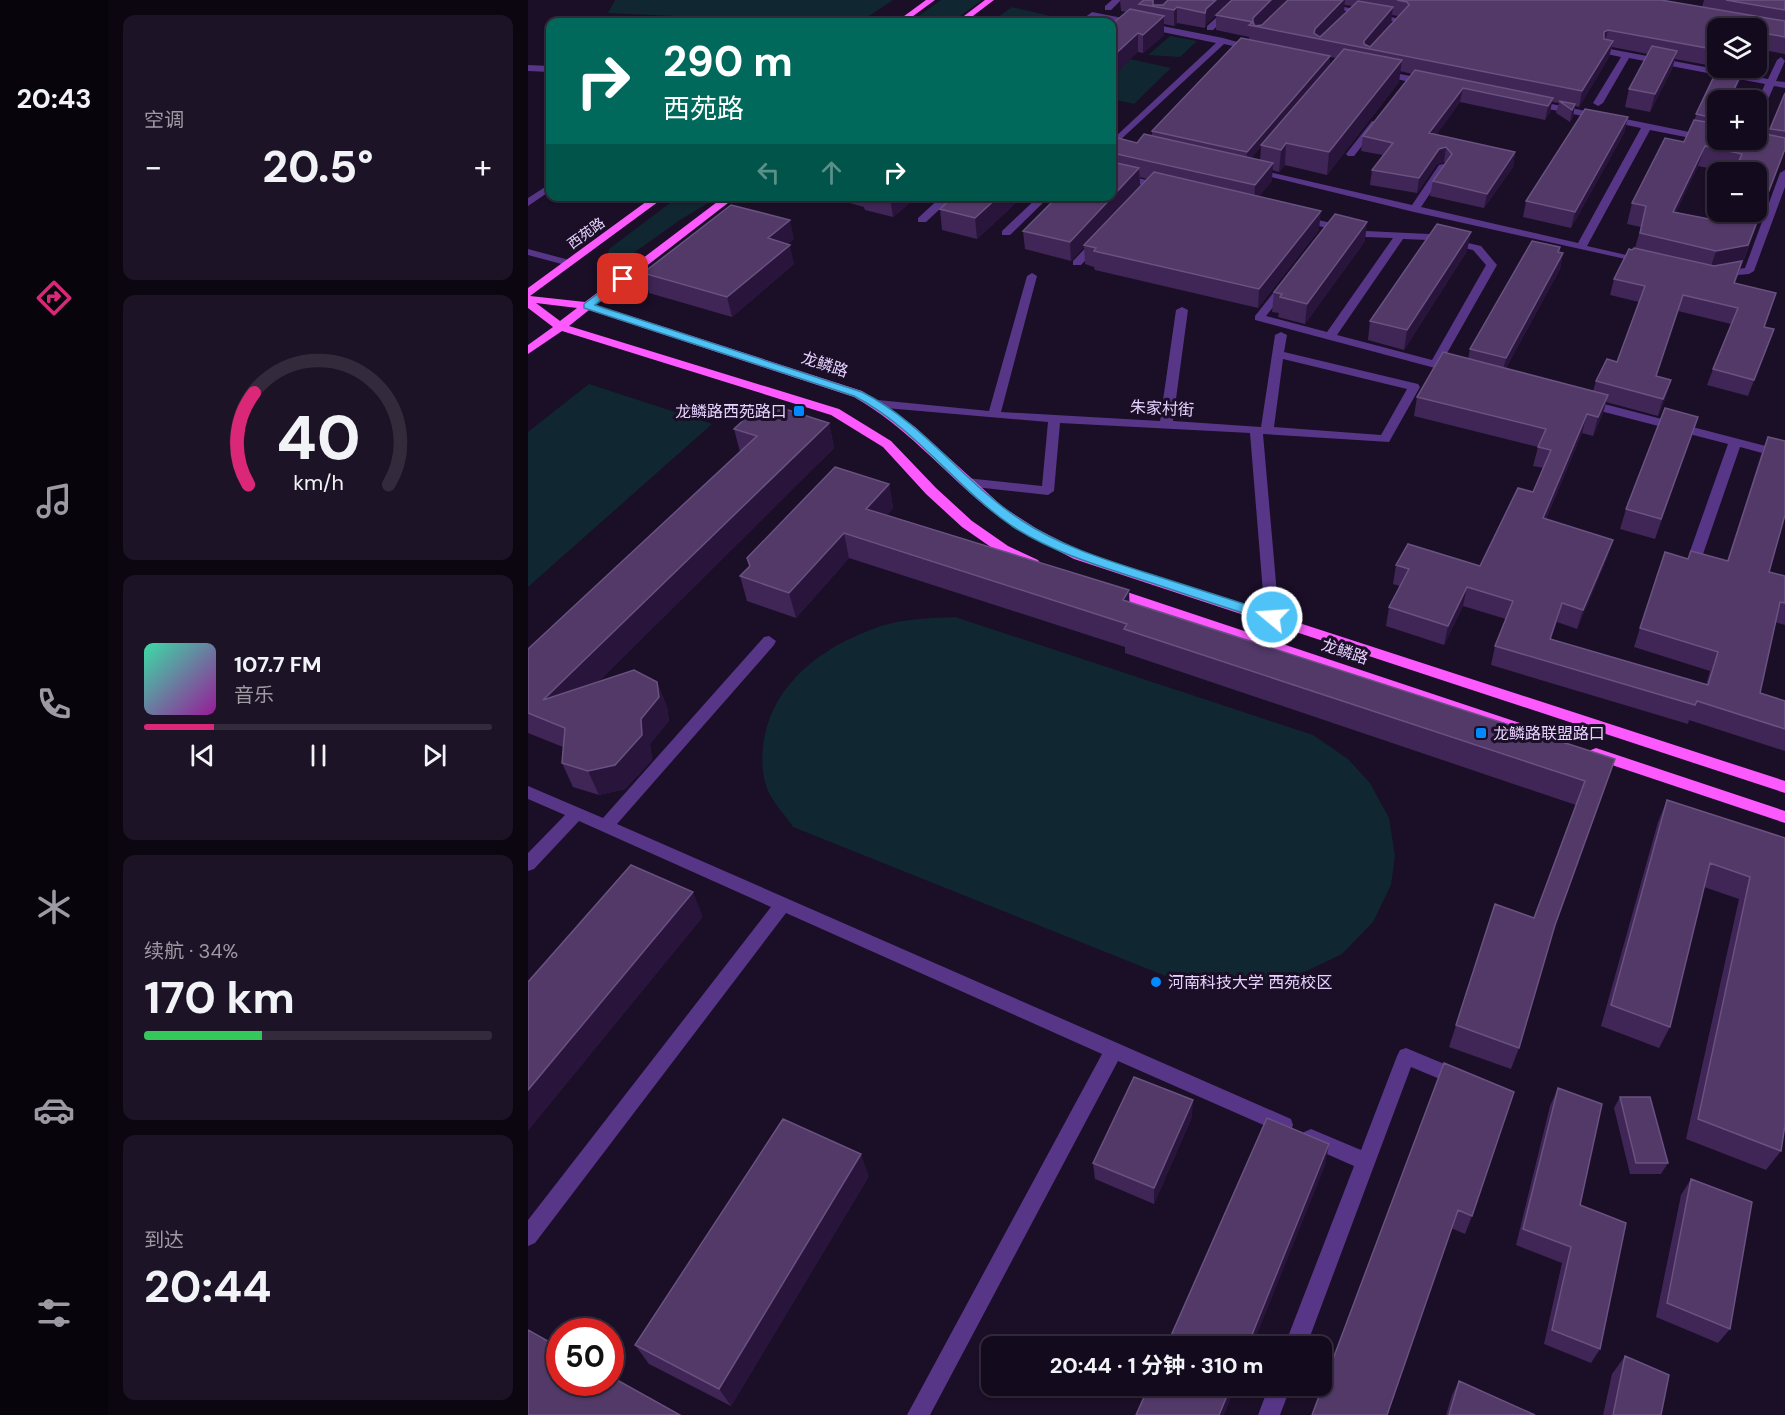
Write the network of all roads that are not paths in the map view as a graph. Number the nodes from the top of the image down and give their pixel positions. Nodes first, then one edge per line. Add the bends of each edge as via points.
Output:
1 (931, 0) edge
2 (990, 0) edge
3 (1117, 0) edge
4 (1240, 0) edge
5 (1294, 0) edge
6 (1299, 0) edge
7 (1286, 7) edge
8 (1107, 8) dead end
9 (1354, 11) junction
10 (906, 18) edge
11 (965, 18) edge
12 (1088, 18) edge
13 (1107, 18) edge
14 (1347, 18) edge
15 (1116, 20) edge
16 (1395, 27) edge
17 (1210, 28) dead end
18 (1222, 41) junction
19 (1269, 51) edge
20 (1605, 51) edge
21 (1627, 55) junction
22 (1782, 60) dead end
23 (528, 68) edge
24 (546, 69) edge
25 (1374, 72) edge
26 (1409, 79) junction
27 (1771, 82) junction
28 (1432, 83) edge
29 (1785, 85) edge
30 (1402, 88) edge
31 (1767, 91) edge
32 (1522, 101) edge
33 (1598, 103) dead end
34 (1380, 116) edge
35 (1647, 126) junction
36 (1707, 138) edge
37 (1119, 141) edge
38 (1351, 154) dead end
39 (1257, 162) edge
40 (1443, 167) edge
41 (1785, 173) edge
42 (1116, 176) edge
43 (1174, 189) edge
44 (546, 191) edge
45 (654, 201) edge
46 (725, 201) edge
47 (943, 201) edge
48 (1040, 201) edge
49 (528, 203) edge
50 (1414, 209) junction
51 (1285, 215) edge
52 (922, 220) dead end
53 (1107, 232) edge
54 (1006, 233) dead end
55 (1400, 236) junction
56 (1581, 247) junction
57 (528, 252) edge
58 (569, 263) junction
59 (1077, 263) dead end
60 (1654, 264) edge
61 (1295, 272) edge
62 (1032, 276) dead end
63 (1709, 277) edge
64 (528, 293) edge
65 (528, 301) edge
66 (587, 306) junction
67 (1182, 310) dead end
68 (561, 327) junction
69 (1281, 335) dead end
70 (1330, 337) junction
71 (528, 351) edge
72 (1278, 354) junction
73 (1435, 364) junction
74 (1470, 373) edge
75 (1574, 400) edge
76 (878, 404) junction
77 (994, 415) junction
78 (1054, 418) junction
79 (1166, 424) junction
80 (1262, 431) junction
81 (1736, 442) junction
82 (1785, 455) edge
83 (966, 482) junction
84 (1696, 554) edge
85 (1045, 568) edge
86 (1098, 587) edge
87 (1272, 617) junction
88 (769, 641) dead end
89 (1549, 738) edge
90 (1582, 749) edge
91 (1785, 787) edge
92 (528, 792) edge
93 (577, 813) junction
94 (1785, 817) edge
95 (606, 826) junction
96 (528, 864) edge
97 (783, 904) junction
98 (1114, 1050) junction
99 (1482, 1089) edge
100 (1366, 1162) junction
101 (528, 1236) edge
102 (1299, 1336) edge
103 (1276, 1396) edge
104 (918, 1415) edge
105 (1269, 1415) edge

1 - 10 main road
2 - 11 main road
3 - 8 street
4 - 17 street
5 - 7 street
6 - 9 street
9 - 14 street
9 - 16 street via 1401,20
12 - 13 street
15 - 18 street
18 - 19 street
18 - 37 street
20 - 21 street
21 - 27 street
21 - 33 street
22 - 27 street
23 - 24 street
25 - 26 street
26 - 28 street
26 - 30 street
27 - 29 street
27 - 31 street
32 - 35 street
34 - 38 street
35 - 36 street
35 - 56 street
39 - 50 street via 1244,169
40 - 50 street
41 - 63 street via 1749,271
42 - 43 street via 1148,188
44 - 49 street
45 - 58 main road, 西苑路
46 - 66 main road
47 - 52 street
48 - 54 street
50 - 56 street
51 - 55 street via 1327,231
53 - 59 street
55 - 70 street
55 - 73 street via 1429,237 1477,248 1492,266
56 - 60 street
57 - 58 street
58 - 64 main road, 西苑路
61 - 70 street via 1259,318
62 - 77 street
65 - 66 main road, 龙鳞路
65 - 68 main road, 龙鳞路
66 - 68 main road
66 - 76 main road, 龙鳞路 via 858,394
67 - 79 street
68 - 71 main road
68 - 85 main road, 龙鳞路 via 835,412 887,444 966,524 1003,549
69 - 72 street
70 - 73 street
72 - 80 street
72 - 80 street, 朱家村街 via 1414,387 1385,439
73 - 74 street
75 - 81 street
76 - 77 street, 朱家村街
76 - 83 main road, 龙鳞路 via 915,432
77 - 78 street, 朱家村街
78 - 79 street, 朱家村街
78 - 83 street via 1048,491
79 - 80 street, 朱家村街
80 - 87 street
81 - 82 street
81 - 84 street
83 - 87 main road, 龙鳞路 via 1018,524 1079,556
86 - 89 main road, 龙鳞路
87 - 91 main road, 龙鳞路
88 - 95 street
90 - 94 main road
92 - 93 street
93 - 95 street
93 - 96 street
95 - 97 street
97 - 98 street
97 - 101 street
98 - 100 street
98 - 104 street
99 - 100 street via 1406,1056
100 - 102 street
103 - 105 street

